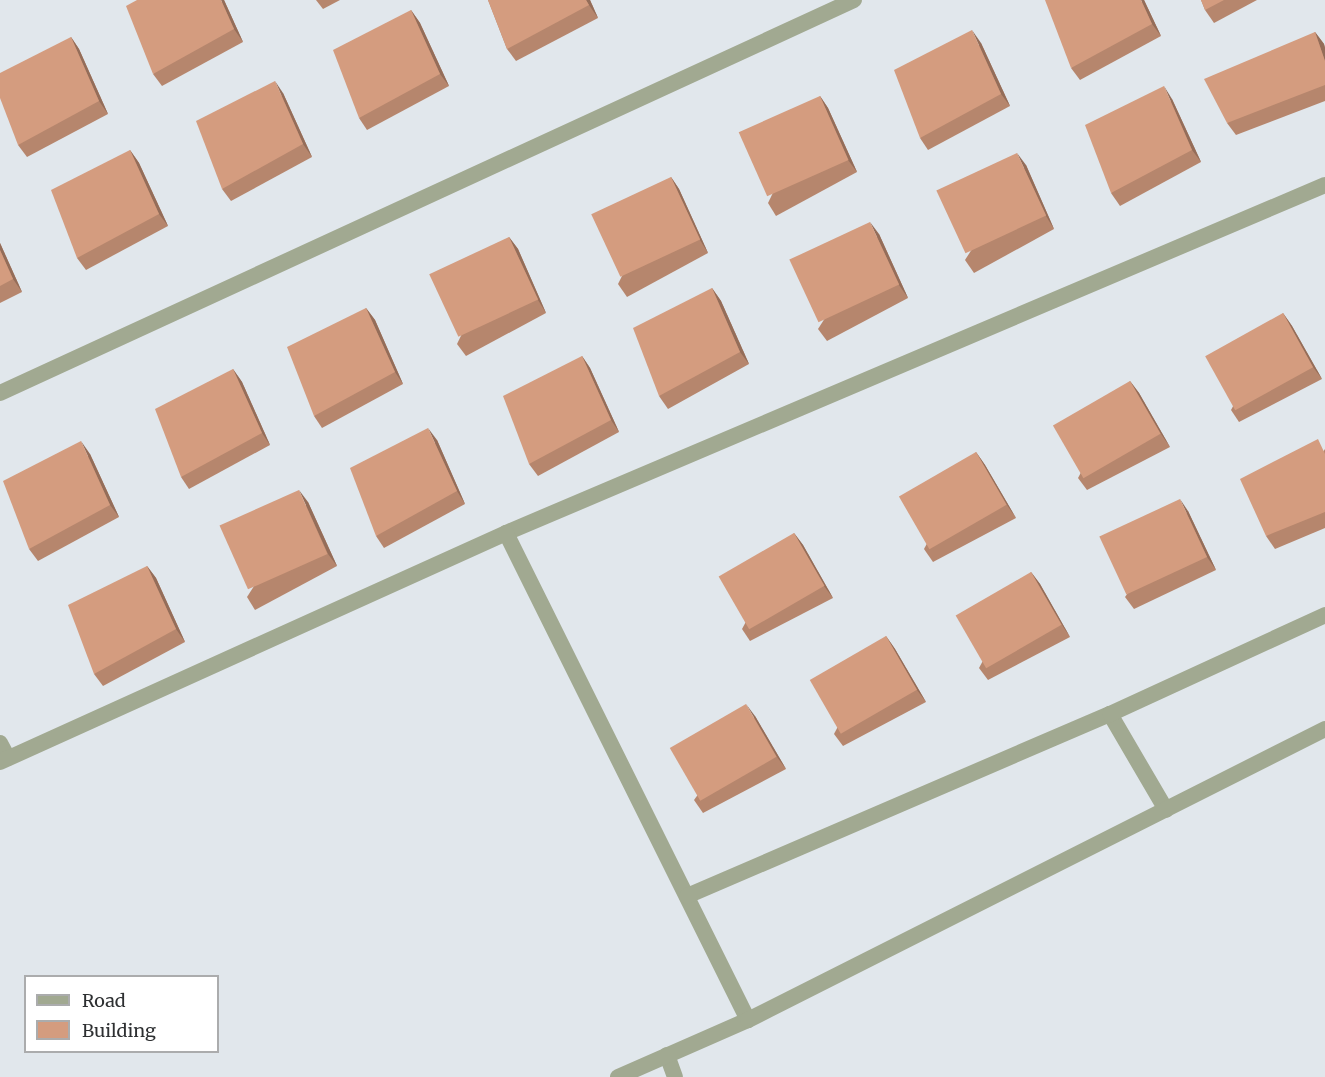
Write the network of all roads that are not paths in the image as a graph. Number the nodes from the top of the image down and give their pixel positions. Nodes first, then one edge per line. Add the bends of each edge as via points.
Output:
1 (854, 0) edge
2 (1325, 185) edge
3 (0, 393) edge
4 (506, 533) junction
5 (1325, 615) edge
6 (1110, 714) junction
7 (1325, 729) edge
8 (0, 743) edge
9 (4, 760) edge
10 (1166, 810) junction
11 (687, 896) junction
12 (748, 1020) junction
13 (667, 1055) junction
14 (618, 1077) edge
15 (675, 1077) edge

1 - 3 street
2 - 4 street
4 - 9 street
4 - 11 street
5 - 6 street
6 - 10 street
6 - 11 street
7 - 10 street
8 - 9 street
10 - 12 street
11 - 12 street
12 - 13 street
13 - 14 street
13 - 15 street

